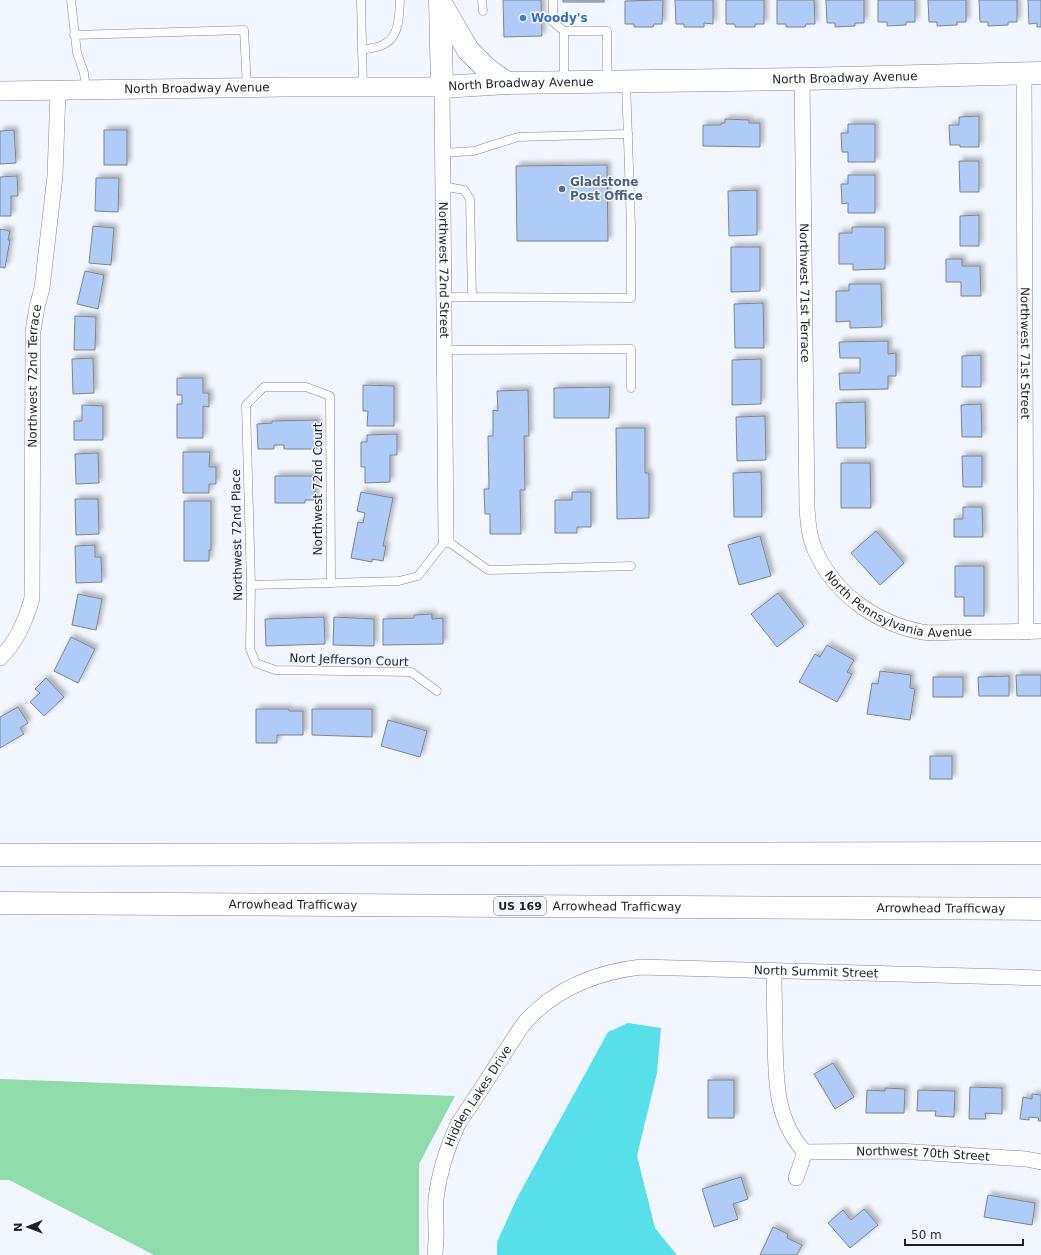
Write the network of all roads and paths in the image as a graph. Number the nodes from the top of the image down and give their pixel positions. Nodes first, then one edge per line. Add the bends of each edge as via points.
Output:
1 (70, 0) edge
2 (361, 0) edge
3 (400, 0) edge
4 (440, 0) edge
5 (482, 0) edge
6 (553, 0) edge
7 (483, 11) dead end
8 (564, 31) junction
9 (74, 35) junction
10 (362, 50) junction
11 (1033, 73) edge
12 (802, 79) junction
13 (564, 82) junction
14 (617, 82) junction
15 (507, 83) junction
16 (363, 87) junction
17 (442, 87) junction
18 (247, 88) junction
19 (0, 91) edge
20 (58, 91) junction
21 (86, 91) junction
22 (628, 134) junction
23 (442, 153) junction
24 (442, 186) junction
25 (472, 297) junction
26 (443, 298) junction
27 (444, 350) junction
28 (632, 388) dead end
29 (330, 396) joint
30 (807, 508) joint
31 (446, 540) junction
32 (631, 566) dead end
33 (331, 583) junction
34 (251, 585) junction
35 (1041, 631) edge
36 (1026, 632) junction
37 (2, 656) edge
38 (256, 663) joint
39 (437, 691) dead end
40 (1041, 853) edge
41 (0, 855) edge
42 (0, 903) edge
43 (1041, 909) edge
44 (774, 971) junction
45 (592, 977) joint
46 (1041, 978) edge
47 (805, 1152) junction
48 (1041, 1162) edge
49 (796, 1178) dead end
50 (435, 1255) edge

1 - 9 lane
2 - 10 lane
3 - 10 lane via 398,26 392,38 386,43
4 - 15 main road via 468,50
4 - 17 main road, Northwest 72nd Street
5 - 7 lane
6 - 8 lane via 553,22
8 - 13 lane
8 - 14 lane via 607,31
9 - 18 lane via 244,30
9 - 21 lane
10 - 16 lane
11 - 12 main road, North Broadway Avenue
11 - 36 street, Northwest 71st Street
12 - 14 main road, North Broadway Avenue
12 - 30 street, Northwest 71st Terrace
13 - 14 main road, North Broadway Avenue
13 - 15 main road, North Broadway Avenue
14 - 22 lane
15 - 17 main road, North Broadway Avenue
16 - 17 street, North Broadway Avenue
16 - 18 street, North Broadway Avenue
17 - 23 street, Northwest 72nd Street
18 - 21 street, North Broadway Avenue
19 - 20 street, North Broadway Avenue
20 - 21 street, North Broadway Avenue
20 - 37 street, Northwest 72nd Terrace via 55,176 42,288 34,331 32,598 21,630
22 - 23 lane via 518,136 474,151
22 - 25 lane via 632,298
23 - 24 street, Northwest 72nd Street
24 - 25 lane via 464,190 470,198
24 - 26 street, Northwest 72nd Street
25 - 26 lane
26 - 27 street, Northwest 72nd Street
27 - 28 lane via 631,349
27 - 31 street, Northwest 72nd Street
29 - 33 lane, Northwest 72nd Court
29 - 34 lane, Northwest 72nd Place via 306,387 264,387 246,405
30 - 36 street, North Pennsylvania Avenue via 814,549 830,577 849,598 875,615 896,625 923,632
31 - 32 lane via 488,570
31 - 33 lane via 418,576 399,581
33 - 34 lane
34 - 38 lane, Northwest 72nd Place via 250,649
35 - 36 street, North Pennsylvania Avenue
38 - 39 lane, Nort Jefferson Court via 275,670 411,672
40 - 41 main road
42 - 43 main road, Arrowhead Trafficway / US 169
44 - 45 street, North Summit Street via 641,967
44 - 46 street, North Summit Street
44 - 47 street via 776,1085 785,1121 796,1142
45 - 50 street, Hidden Lakes Drive via 552,998 526,1021 458,1124 443,1160 439,1180
47 - 48 street, Northwest 70th Street via 898,1151
47 - 49 street

